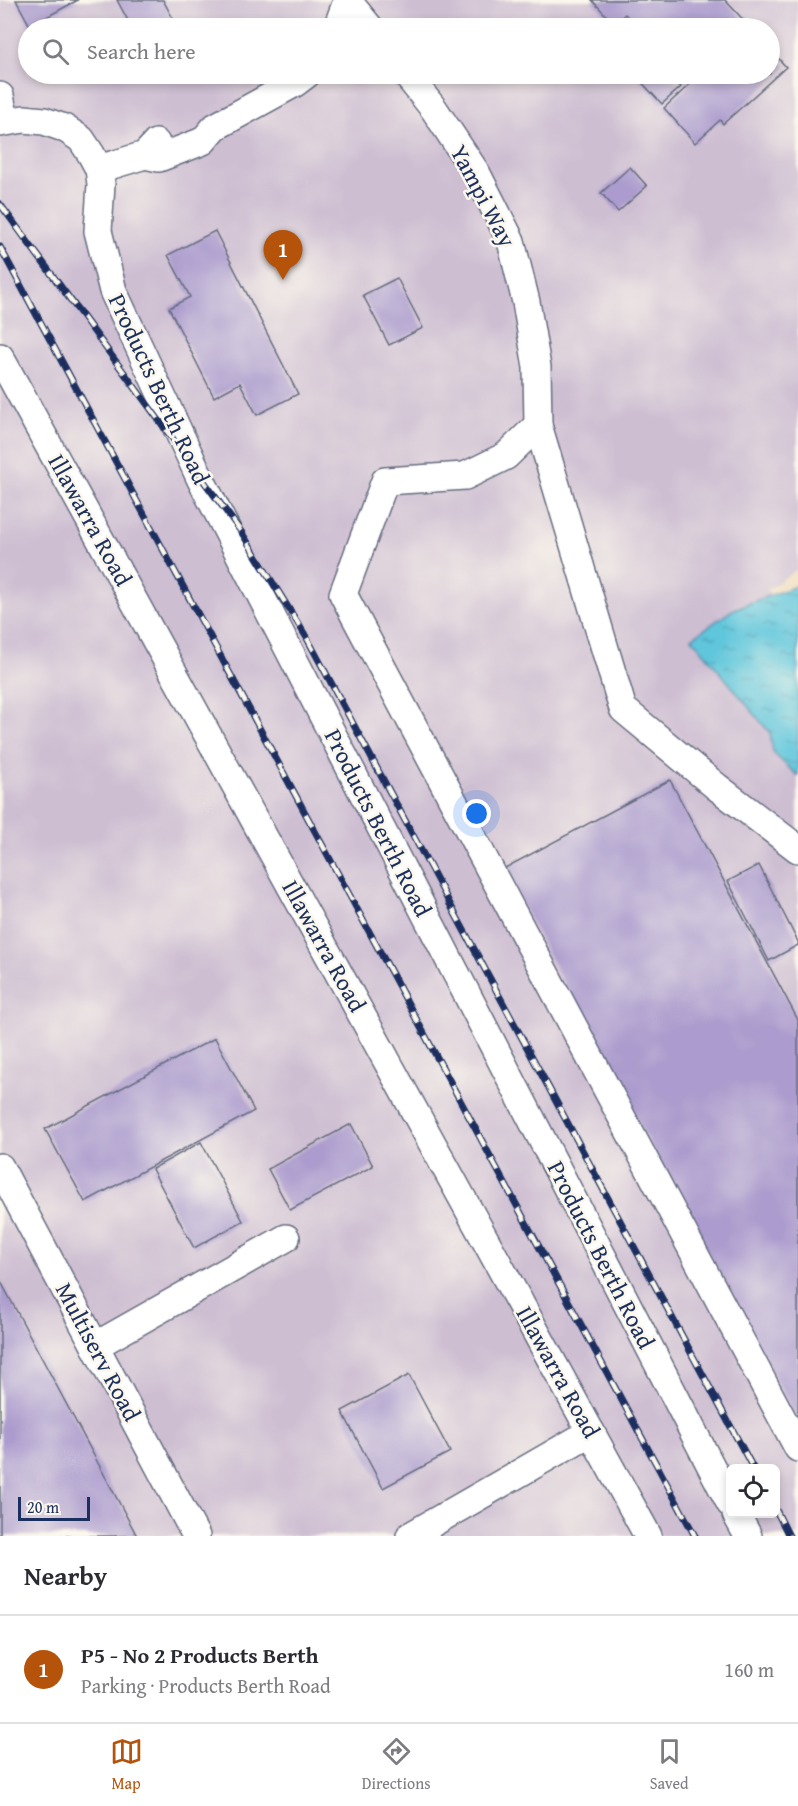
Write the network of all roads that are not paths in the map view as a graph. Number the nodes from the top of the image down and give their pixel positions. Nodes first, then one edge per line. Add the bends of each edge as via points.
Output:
1 (347, 0) edge
2 (341, 18) edge
3 (362, 18) edge
4 (293, 84) edge
5 (414, 84) edge
6 (2, 113) edge
7 (99, 169) junction
8 (0, 357) edge
9 (538, 425) junction
10 (798, 849) edge
11 (0, 1167) edge
12 (286, 1238) dead end
13 (94, 1346) junction
14 (591, 1432) junction
15 (798, 1448) edge
16 (726, 1495) edge
17 (738, 1518) edge
18 (196, 1536) edge
19 (410, 1536) edge
20 (648, 1536) edge
21 (748, 1536) edge

1 - 2 street
1 - 3 street
4 - 7 street via 215,127 203,141 159,158 145,155
5 - 9 street, Yampi Way via 477,174 511,241 537,367
6 - 7 street via 64,128 81,139
7 - 16 street, Products Berth Road via 98,231 113,291 201,480
8 - 14 street, Illawarra Road
9 - 10 street via 623,709
9 - 15 street via 506,456 465,476 385,481 343,594
11 - 13 street, Multiserv Road
12 - 13 street
13 - 18 street, Multiserv Road
14 - 19 street
14 - 20 street, Illawarra Road
17 - 21 street

